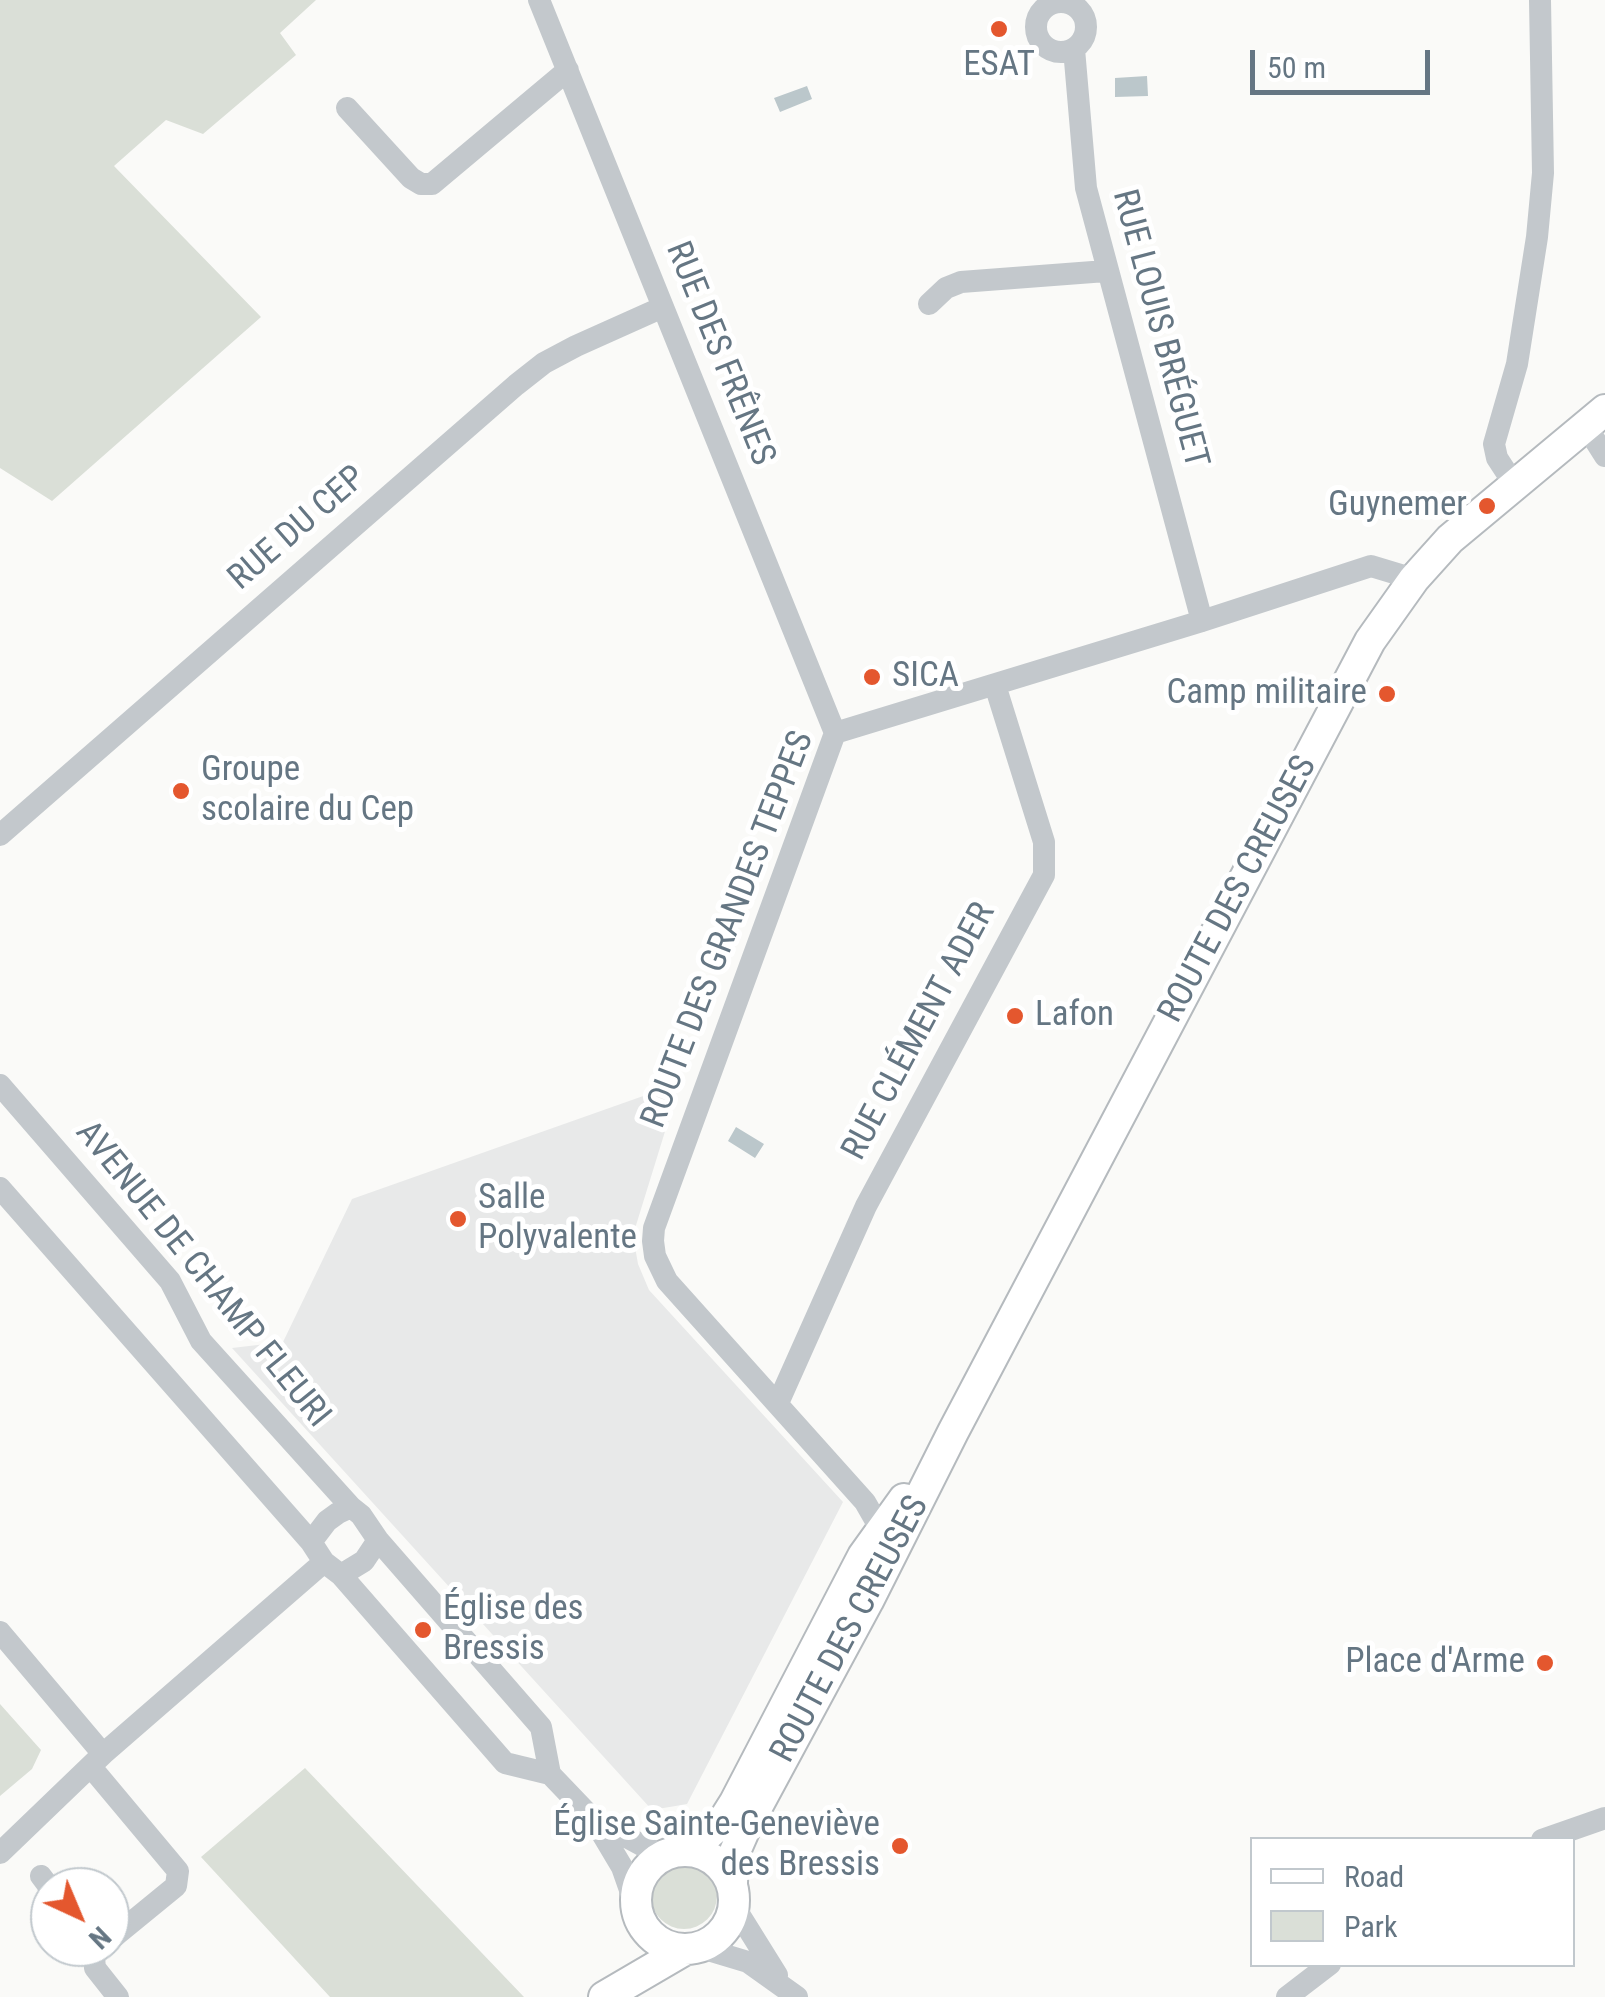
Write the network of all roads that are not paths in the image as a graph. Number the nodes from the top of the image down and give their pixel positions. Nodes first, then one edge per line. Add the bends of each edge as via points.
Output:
1 (540, 0) edge
2 (1540, 0) edge
3 (1074, 49) dead end
4 (568, 70) junction
5 (347, 108) dead end
6 (1106, 271) junction
7 (929, 304) dead end
8 (663, 307) junction
9 (1595, 418) edge
10 (1605, 456) edge
11 (1514, 484) junction
12 (1414, 579) junction
13 (1202, 622) junction
14 (995, 685) junction
15 (835, 734) junction
16 (0, 835) edge
17 (0, 1085) edge
18 (0, 1188) edge
19 (778, 1403) junction
20 (953, 1432) junction
21 (351, 1507) junction
22 (881, 1530) junction
23 (378, 1540) junction
24 (326, 1560) junction
25 (868, 1601) junction
26 (0, 1632) edge
27 (97, 1761) junction
28 (550, 1774) junction
29 (1605, 1818) edge
30 (594, 1820) junction
31 (1551, 1837) edge
32 (0, 1852) edge
33 (670, 1853) junction
34 (733, 1895) junction
35 (640, 1916) junction
36 (130, 1923) edge
37 (692, 1948) junction
38 (95, 1967) edge
39 (1326, 1967) edge
40 (793, 1994) edge
41 (606, 1996) edge
42 (118, 1997) edge
43 (1287, 1997) edge

1 - 4 street, RUE DES FRÊNES
2 - 11 street via 1538,236 1517,364 1494,444
3 - 6 street, RUE LOUIS BRÉGUET via 1084,179
4 - 5 street via 432,184 411,178
4 - 8 street, RUE DES FRÊNES
6 - 7 street via 960,282
6 - 13 street, RUE LOUIS BRÉGUET
8 - 15 street, RUE DES FRÊNES
8 - 16 street, RUE DU CEP via 576,346 516,385
9 - 10 street
9 - 11 main road, ROUTE DES CREUSES
11 - 12 main road, ROUTE DES CREUSES
12 - 13 street, ROUTE DES GRANDES TEPPES via 1371,566
12 - 20 main road, ROUTE DES CREUSES via 1370,641
13 - 14 street, ROUTE DES GRANDES TEPPES
14 - 15 street, ROUTE DES GRANDES TEPPES
14 - 19 street, RUE CLÉMENT ADER via 1044,842 1044,875 866,1206
15 - 19 street, ROUTE DES GRANDES TEPPES via 654,1228 655,1256 668,1281
17 - 21 street, AVENUE DE CHAMP FLEURI via 170,1281 201,1341
18 - 24 street
19 - 22 street, ROUTE DES GRANDES TEPPES via 865,1502
20 - 22 main road, ROUTE DES CREUSES
20 - 25 main road, ROUTE DES CREUSES
21 - 23 street, AVENUE DE CHAMP FLEURI
21 - 24 street via 327,1521
22 - 25 street via 884,1555
22 - 33 main road, ROUTE DES CREUSES via 723,1821 702,1840
23 - 24 street via 364,1561
23 - 28 street, AVENUE DE CHAMP FLEURI via 541,1728
24 - 27 street
24 - 28 street via 505,1763
25 - 34 main road, ROUTE DES CREUSES via 744,1831 733,1856
26 - 27 street
27 - 32 street
27 - 36 street via 178,1871 176,1886
28 - 30 street
29 - 31 street
30 - 33 street
30 - 35 street
33 - 34 main road via 690,1850 711,1858 726,1873
33 - 35 main road via 642,1876
34 - 37 main road via 731,1917 718,1936
34 - 40 street via 758,1950
35 - 37 main road via 662,1944
35 - 41 main road
37 - 40 street via 748,1962
37 - 41 main road
38 - 42 street
39 - 43 street

